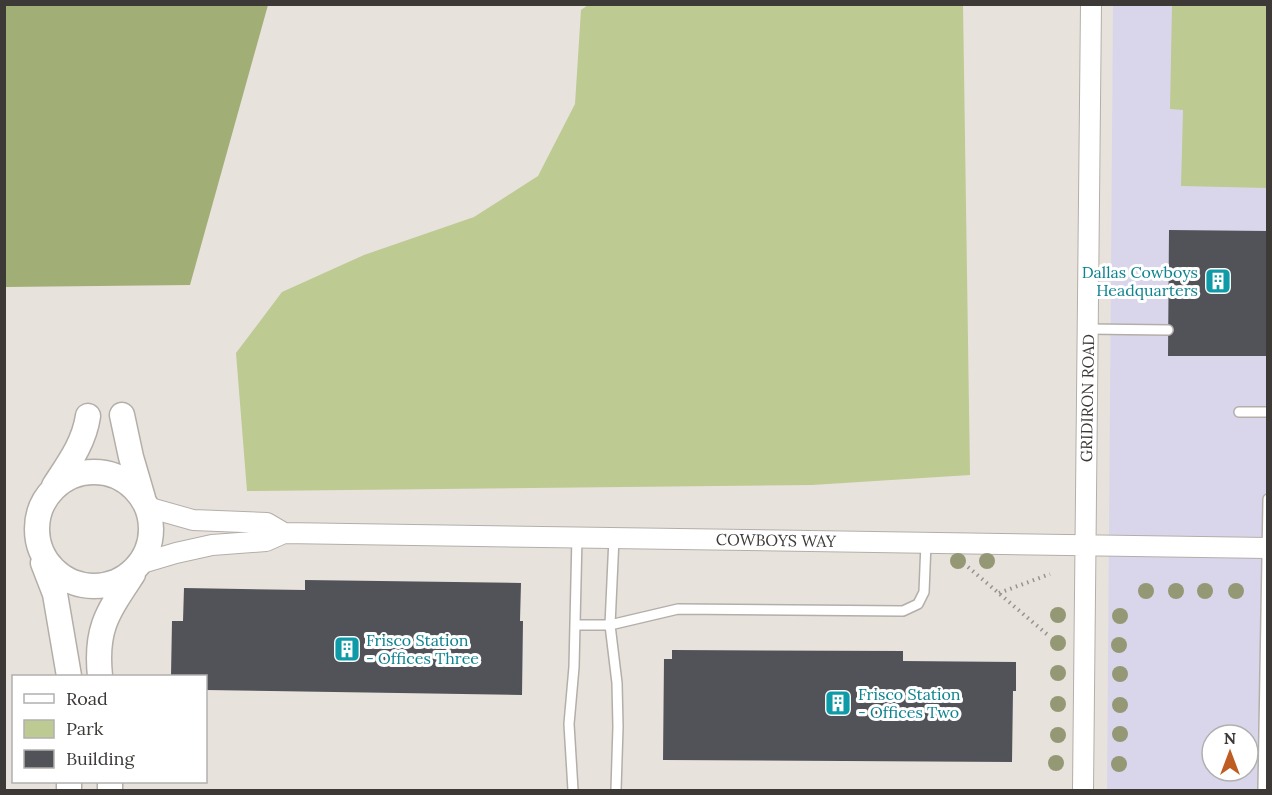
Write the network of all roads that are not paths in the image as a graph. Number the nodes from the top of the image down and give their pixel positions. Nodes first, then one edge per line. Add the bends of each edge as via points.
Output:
1 (1091, 4) edge
2 (1088, 329) junction
3 (1168, 330) dead end
4 (1239, 412) dead end
5 (1268, 412) edge
6 (122, 415) dead end
7 (88, 416) dead end
8 (47, 496) junction
9 (1268, 499) edge
10 (146, 505) junction
11 (284, 533) junction
12 (578, 537) junction
13 (614, 538) junction
14 (926, 543) junction
15 (1086, 545) junction
16 (1267, 548) edge
17 (40, 552) junction
18 (138, 565) junction
19 (576, 625) junction
20 (610, 625) junction
21 (69, 675) edge
22 (100, 675) edge
23 (573, 790) edge
24 (616, 790) edge
25 (1083, 790) edge
26 (1263, 790) edge

1 - 2 street, GRIDIRON ROAD
2 - 3 lane
2 - 15 street, GRIDIRON ROAD
4 - 5 lane
6 - 10 street
7 - 8 street via 77,449
8 - 10 street via 70,477 98,472 125,482
8 - 17 street via 37,523
9 - 16 lane
10 - 11 street, COWBOYS WAY via 193,520 267,523
10 - 18 street via 151,537
11 - 12 street, COWBOYS WAY
11 - 18 street, COWBOYS WAY via 266,541 212,545
12 - 13 street, COWBOYS WAY
12 - 19 lane
13 - 14 street, COWBOYS WAY
13 - 20 lane
14 - 15 street, COWBOYS WAY
14 - 20 lane via 924,591 918,604 903,611 678,609
15 - 16 street, COWBOYS WAY
15 - 25 street, GRIDIRON ROAD
16 - 26 lane
17 - 18 street via 64,578 89,586 116,582
17 - 21 street via 55,594
18 - 22 street via 102,625
19 - 20 lane
19 - 23 lane via 569,724
20 - 24 lane via 617,683

